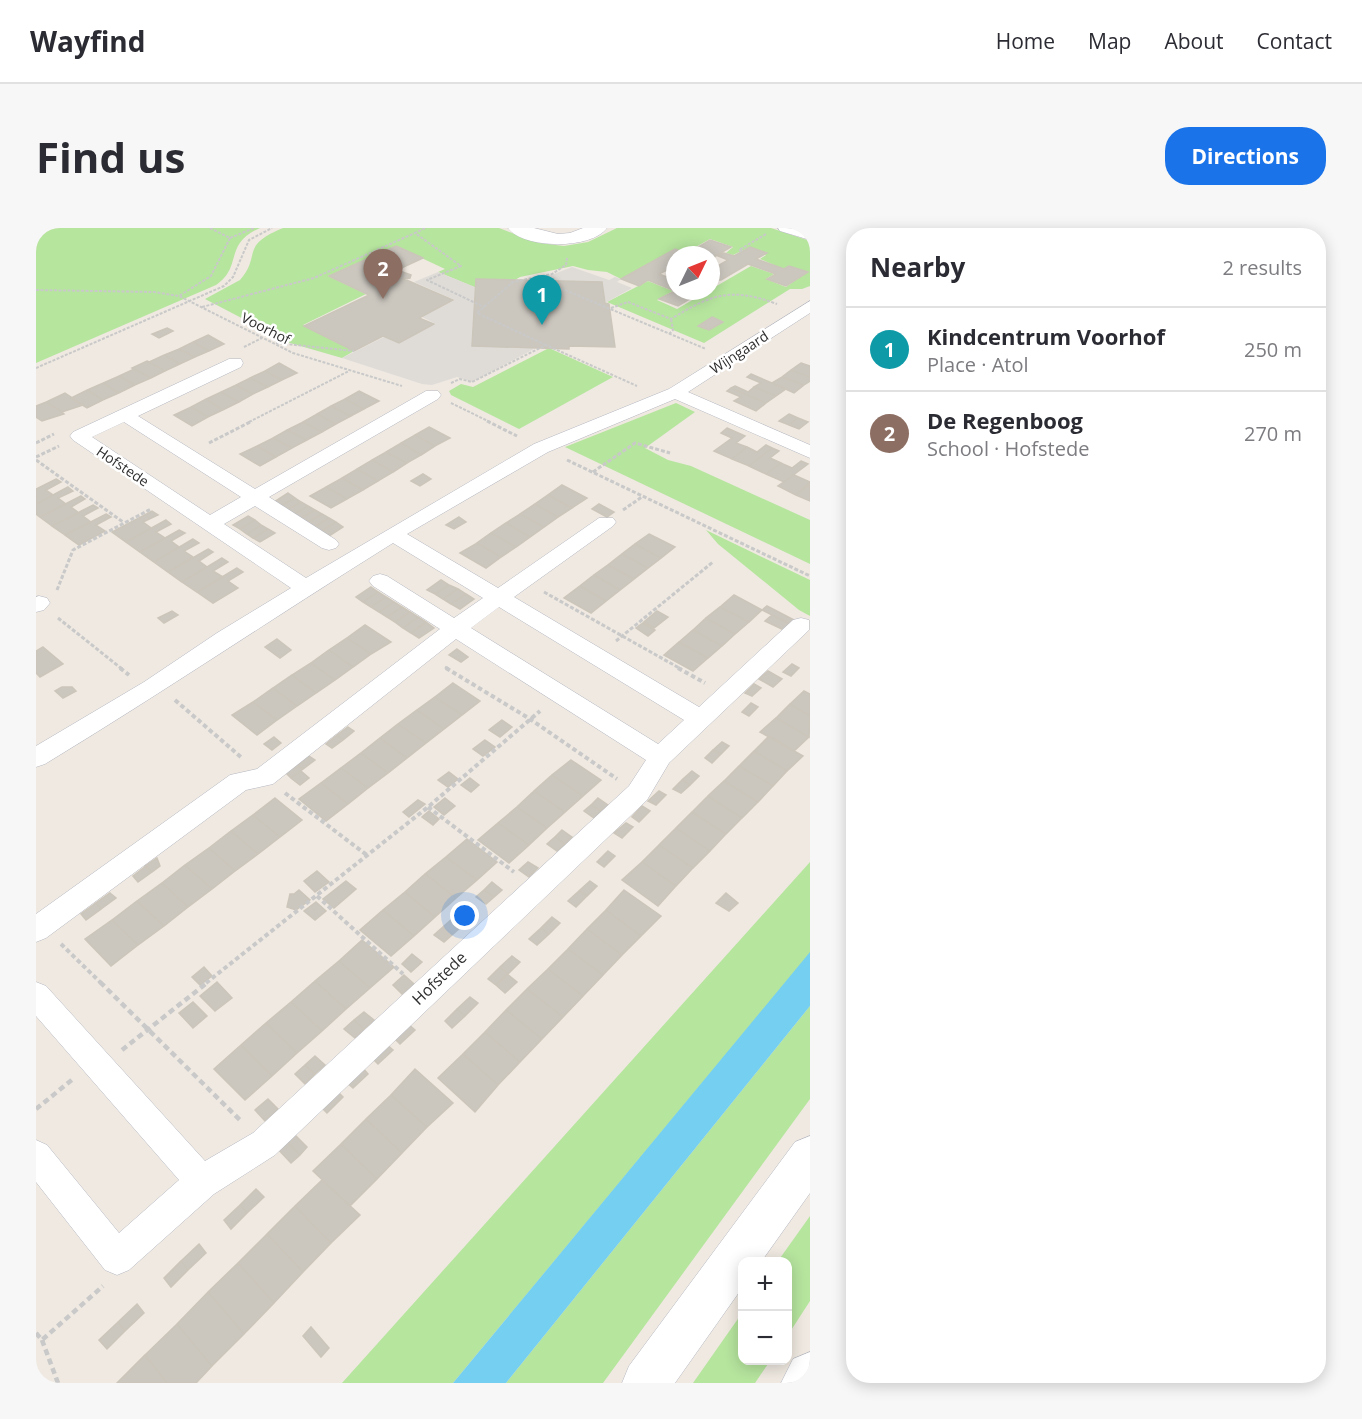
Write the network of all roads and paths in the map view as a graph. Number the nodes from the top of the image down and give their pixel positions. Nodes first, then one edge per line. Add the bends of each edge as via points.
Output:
1 (210, 228) edge
2 (254, 228) edge
3 (272, 228) edge
4 (425, 228) edge
5 (517, 228) edge
6 (598, 228) edge
7 (786, 228) edge
8 (415, 233) junction
9 (768, 234) dead end
10 (810, 236) edge
11 (230, 238) junction
12 (742, 251) dead end
13 (567, 257) dead end
14 (536, 278) junction
15 (36, 290) edge
16 (179, 296) junction
17 (193, 301) junction
18 (202, 307) junction
19 (484, 307) junction
20 (610, 309) junction
21 (805, 311) edge
22 (671, 319) junction
23 (669, 334) junction
24 (272, 343) junction
25 (546, 345) junction
26 (354, 351) dead end
27 (728, 358) junction
28 (235, 363) dead end
29 (332, 365) dead end
30 (36, 368) edge
31 (350, 370) dead end
32 (669, 395) junction
33 (432, 396) joint
34 (125, 415) junction
35 (541, 448) junction
36 (810, 452) edge
37 (670, 453) dead end
38 (187, 454) junction
39 (36, 460) edge
40 (592, 473) junction
41 (171, 498) junction
42 (256, 498) junction
43 (606, 522) dead end
44 (124, 523) junction
45 (209, 524) junction
46 (393, 534) junction
47 (329, 544) dead end
48 (713, 562) dead end
49 (810, 576) edge
50 (522, 579) junction
51 (380, 581) dead end
52 (306, 588) junction
53 (498, 597) junction
54 (38, 604) edge
55 (801, 625) dead end
56 (455, 628) junction
57 (622, 636) junction
58 (424, 654) junction
59 (597, 657) junction
60 (152, 688) junction
61 (726, 695) junction
62 (540, 711) dead end
63 (530, 719) junction
64 (700, 719) junction
65 (660, 757) junction
66 (36, 758) edge
67 (264, 777) junction
68 (638, 793) junction
69 (428, 807) junction
70 (368, 856) junction
71 (535, 888) junction
72 (317, 896) junction
73 (39, 928) edge
74 (424, 992) junction
75 (36, 995) edge
76 (148, 1029) junction
77 (97, 1064) junction
78 (36, 1109) edge
79 (264, 1144) junction
80 (36, 1156) edge
81 (810, 1157) edge
82 (202, 1182) junction
83 (117, 1258) junction
84 (36, 1333) edge
85 (42, 1341) junction
86 (810, 1376) edge
87 (58, 1383) edge
88 (646, 1383) edge
89 (805, 1383) edge

1 - 11 path
2 - 11 path
3 - 17 path via 249,240 233,277 224,286
4 - 8 path
5 - 6 main road via 558,241 575,239
7 - 10 street
8 - 18 path via 314,278
8 - 19 path via 461,266 427,280
9 - 12 path via 739,250
11 - 16 path via 208,280
13 - 14 path via 566,265
14 - 19 path via 513,282
14 - 20 path
15 - 16 path, Voorhof
16 - 17 path, Voorhof
17 - 18 path, Voorhof
17 - 30 path
18 - 24 path, Voorhof
19 - 25 path via 477,313
20 - 22 path via 628,302
20 - 23 path
21 - 22 path via 747,292 709,296
21 - 27 street, Wijngaard
22 - 23 path via 674,330
23 - 27 path
24 - 26 path
24 - 29 path, Voorhof
25 - 32 path
25 - 33 path via 472,382 460,379
27 - 32 street, Wijngaard
28 - 34 street, Hofstede
31 - 38 path
32 - 35 street, Wijngaard
32 - 36 street
33 - 42 street
34 - 38 street
34 - 41 street, Hofstede via 79,436
35 - 40 path
35 - 46 street
37 - 40 path via 635,442
38 - 42 street
39 - 44 path
40 - 49 path
41 - 44 path
41 - 45 street, Hofstede
42 - 45 street
42 - 47 street
43 - 50 street
44 - 54 path via 73,550 57,589
45 - 52 street, Hofstede
46 - 52 street
46 - 53 street
48 - 57 path
50 - 53 street
50 - 57 path
51 - 56 street
52 - 60 street
53 - 56 street
53 - 59 street
54 - 60 path
55 - 61 street, Hofstede
56 - 58 street
56 - 65 street
57 - 59 path
57 - 61 path
58 - 63 path
58 - 67 street
59 - 64 street
60 - 66 street
60 - 67 path via 168,694
61 - 64 street, Hofstede
62 - 63 path
63 - 68 path
63 - 69 path
64 - 65 street, Hofstede
65 - 68 street, Hofstede
67 - 70 path
67 - 73 street via 239,782
68 - 71 street, Hofstede
69 - 70 path
69 - 71 path
70 - 72 path
71 - 74 street, Hofstede
72 - 74 path
72 - 76 path
73 - 76 path
74 - 79 street, Hofstede
75 - 77 street
76 - 77 path
76 - 79 path
77 - 78 path
77 - 82 street
79 - 82 street, Hofstede
80 - 83 street
81 - 88 main road
82 - 83 street, Hofstede
83 - 85 path via 101,1290
84 - 85 path
85 - 87 path
86 - 89 main road

